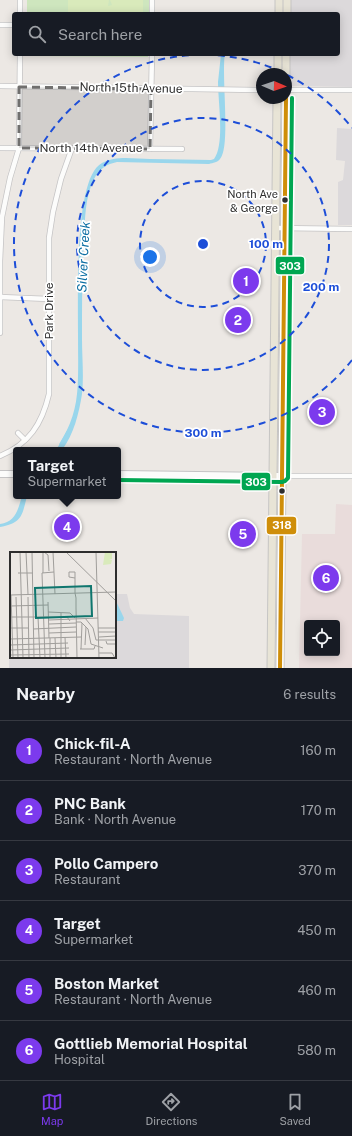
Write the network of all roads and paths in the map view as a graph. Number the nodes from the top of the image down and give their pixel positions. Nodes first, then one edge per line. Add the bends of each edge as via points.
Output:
1 (20, 0) edge
2 (152, 0) edge
3 (279, 0) edge
4 (287, 0) edge
5 (20, 12) edge
6 (152, 12) edge
7 (279, 12) edge
8 (287, 12) edge
9 (0, 25) edge
10 (12, 25) edge
11 (20, 56) edge
12 (152, 56) edge
13 (278, 56) edge
14 (286, 56) edge
15 (278, 68) edge
16 (286, 68) edge
17 (0, 86) edge
18 (19, 86) junction
19 (151, 89) junction
20 (256, 90) edge
21 (292, 90) edge
22 (352, 90) edge
23 (277, 104) edge
24 (286, 104) edge
25 (0, 148) edge
26 (19, 148) junction
27 (72, 148) junction
28 (150, 149) junction
29 (182, 149) dead end
30 (276, 228) junction
31 (284, 228) junction
32 (352, 229) edge
33 (0, 297) edge
34 (49, 299) junction
35 (0, 333) edge
36 (18, 432) dead end
37 (25, 440) junction
38 (18, 447) edge
39 (13, 450) edge
40 (0, 456) edge
41 (0, 474) edge
42 (13, 474) edge
43 (121, 474) edge
44 (273, 476) junction
45 (282, 476) junction
46 (352, 476) edge
47 (271, 668) edge
48 (280, 668) edge

1 - 5 street
2 - 6 street
3 - 7 main road
4 - 8 main road
9 - 10 street
11 - 18 street
12 - 19 street
13 - 15 main road
14 - 16 main road
17 - 18 street, North 15th Avenue
18 - 19 street, North 15th Avenue
18 - 26 street
19 - 20 street, North 15th Avenue
19 - 28 street
21 - 22 street
23 - 30 main road
24 - 31 main road
25 - 26 street, North 14th Avenue
26 - 27 street, North 14th Avenue
26 - 33 street via 2,217
27 - 28 street, North 14th Avenue
27 - 34 street, Park Drive via 61,178 53,212
28 - 29 street, North 14th Avenue
30 - 31 street
30 - 44 main road
31 - 32 street
31 - 45 main road
33 - 34 street
33 - 35 street
34 - 37 street, Park Drive via 49,394 41,420
36 - 37 street
37 - 38 street, Park Drive
39 - 40 street, Park Drive
41 - 42 street
43 - 44 street
44 - 45 street
44 - 47 main road
45 - 46 street
45 - 48 main road

